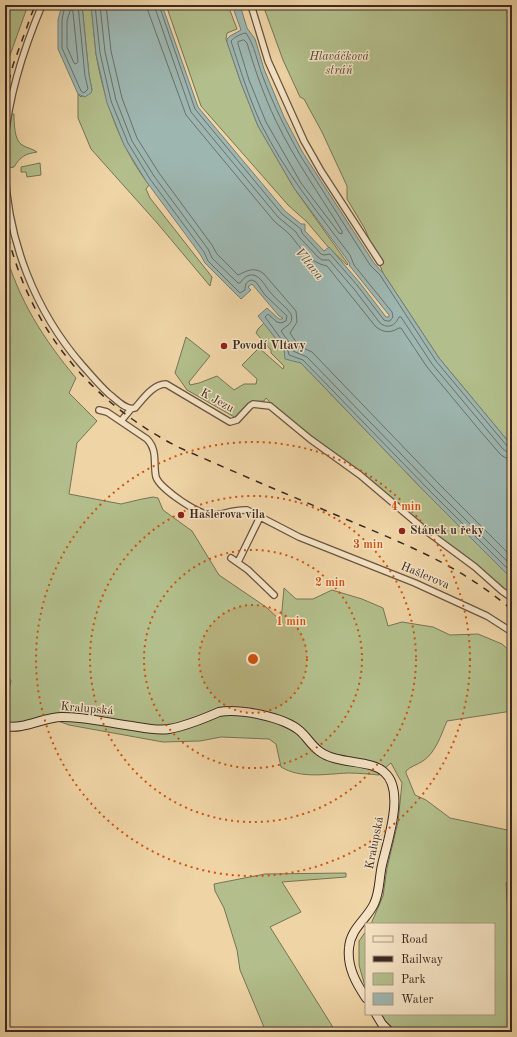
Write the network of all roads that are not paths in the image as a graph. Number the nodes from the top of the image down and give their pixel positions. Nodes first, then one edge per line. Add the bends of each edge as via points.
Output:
1 (42, 5) edge
2 (251, 5) edge
3 (5, 140) edge
4 (5, 170) edge
5 (380, 262) dead end
6 (131, 409) junction
7 (100, 410) dead end
8 (122, 421) junction
9 (260, 517) junction
10 (231, 558) dead end
11 (238, 562) junction
12 (274, 595) dead end
13 (512, 598) edge
14 (512, 632) edge
15 (5, 726) edge
16 (365, 996) edge
17 (377, 1015) edge
18 (390, 1032) edge

1 - 3 street via 27,42 14,87
2 - 5 street via 268,61 304,141 320,171
4 - 6 street via 17,248 44,311 72,354 100,386
6 - 8 street
6 - 13 street, K Jezu via 155,387 162,384 230,422 237,420 253,404 270,406
7 - 8 street, Hašlerova
8 - 9 street, Hašlerova via 152,444 156,477 166,489 189,507 212,516 240,509
9 - 11 street
9 - 14 street, Hašlerova via 299,537 415,583 488,616
10 - 11 street
11 - 12 street
15 - 16 street, Kralupská via 26,725 60,717 168,729 219,712 244,712 288,723 328,756 374,767 384,772 394,793 392,829 375,903 357,927 348,949 354,978
17 - 18 street

